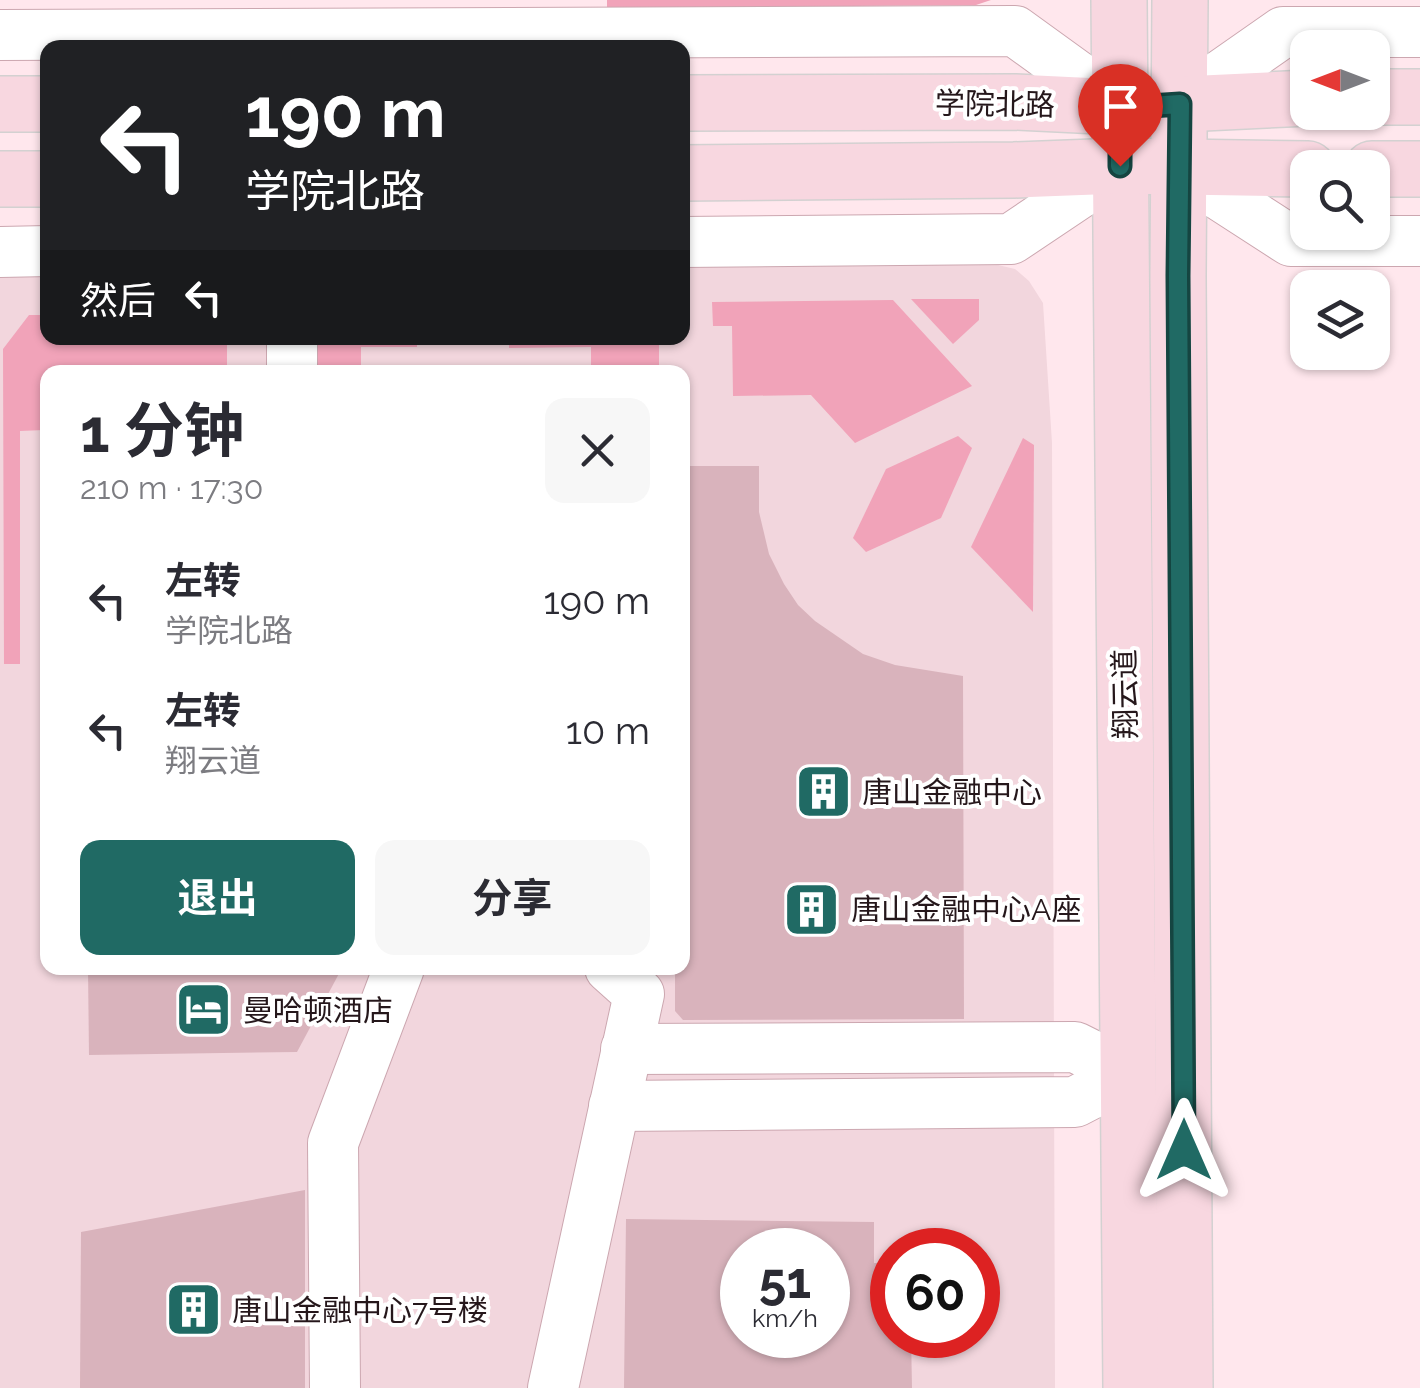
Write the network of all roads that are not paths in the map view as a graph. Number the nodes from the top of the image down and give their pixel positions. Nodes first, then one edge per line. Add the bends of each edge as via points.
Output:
1 (1119, 0) edge
2 (1180, 0) edge
3 (1420, 32) edge
4 (0, 35) edge
5 (1390, 97) edge
6 (1420, 97) edge
7 (1290, 99) edge
8 (690, 103) edge
9 (0, 104) edge
10 (40, 104) edge
11 (1180, 104) junction
12 (1120, 108) junction
13 (1120, 166) junction
14 (1178, 168) junction
15 (1420, 168) edge
16 (1290, 169) edge
17 (1390, 169) edge
18 (690, 173) edge
19 (0, 179) edge
20 (40, 179) edge
21 (1420, 241) edge
22 (690, 242) edge
23 (40, 251) edge
24 (0, 252) edge
25 (396, 975) edge
26 (618, 975) edge
27 (626, 1049) junction
28 (1129, 1074) junction
29 (614, 1106) junction
30 (335, 1388) edge
31 (553, 1388) edge
32 (1131, 1388) edge
33 (1186, 1388) edge

1 - 12 main road, 翔云道
2 - 11 main road, 翔云道
3 - 11 street via 1283,32
4 - 12 street via 1015,31
5 - 6 main road
7 - 11 main road, 学院北路
8 - 12 main road, 学院北路
9 - 10 main road
11 - 12 main road, 学院北路
11 - 14 main road, 翔云道
12 - 13 main road, 翔云道
13 - 14 main road
13 - 18 main road
13 - 22 street via 1011,239
13 - 28 main road, 翔云道
14 - 16 main road
14 - 21 street via 1291,242
14 - 33 main road, 翔云道
15 - 17 main road
19 - 20 main road
23 - 24 street
25 - 30 street via 333,1143
26 - 27 street via 638,994
27 - 28 street via 1075,1047
27 - 29 street
28 - 29 street via 1075,1102
28 - 32 main road, 翔云道
29 - 31 street

